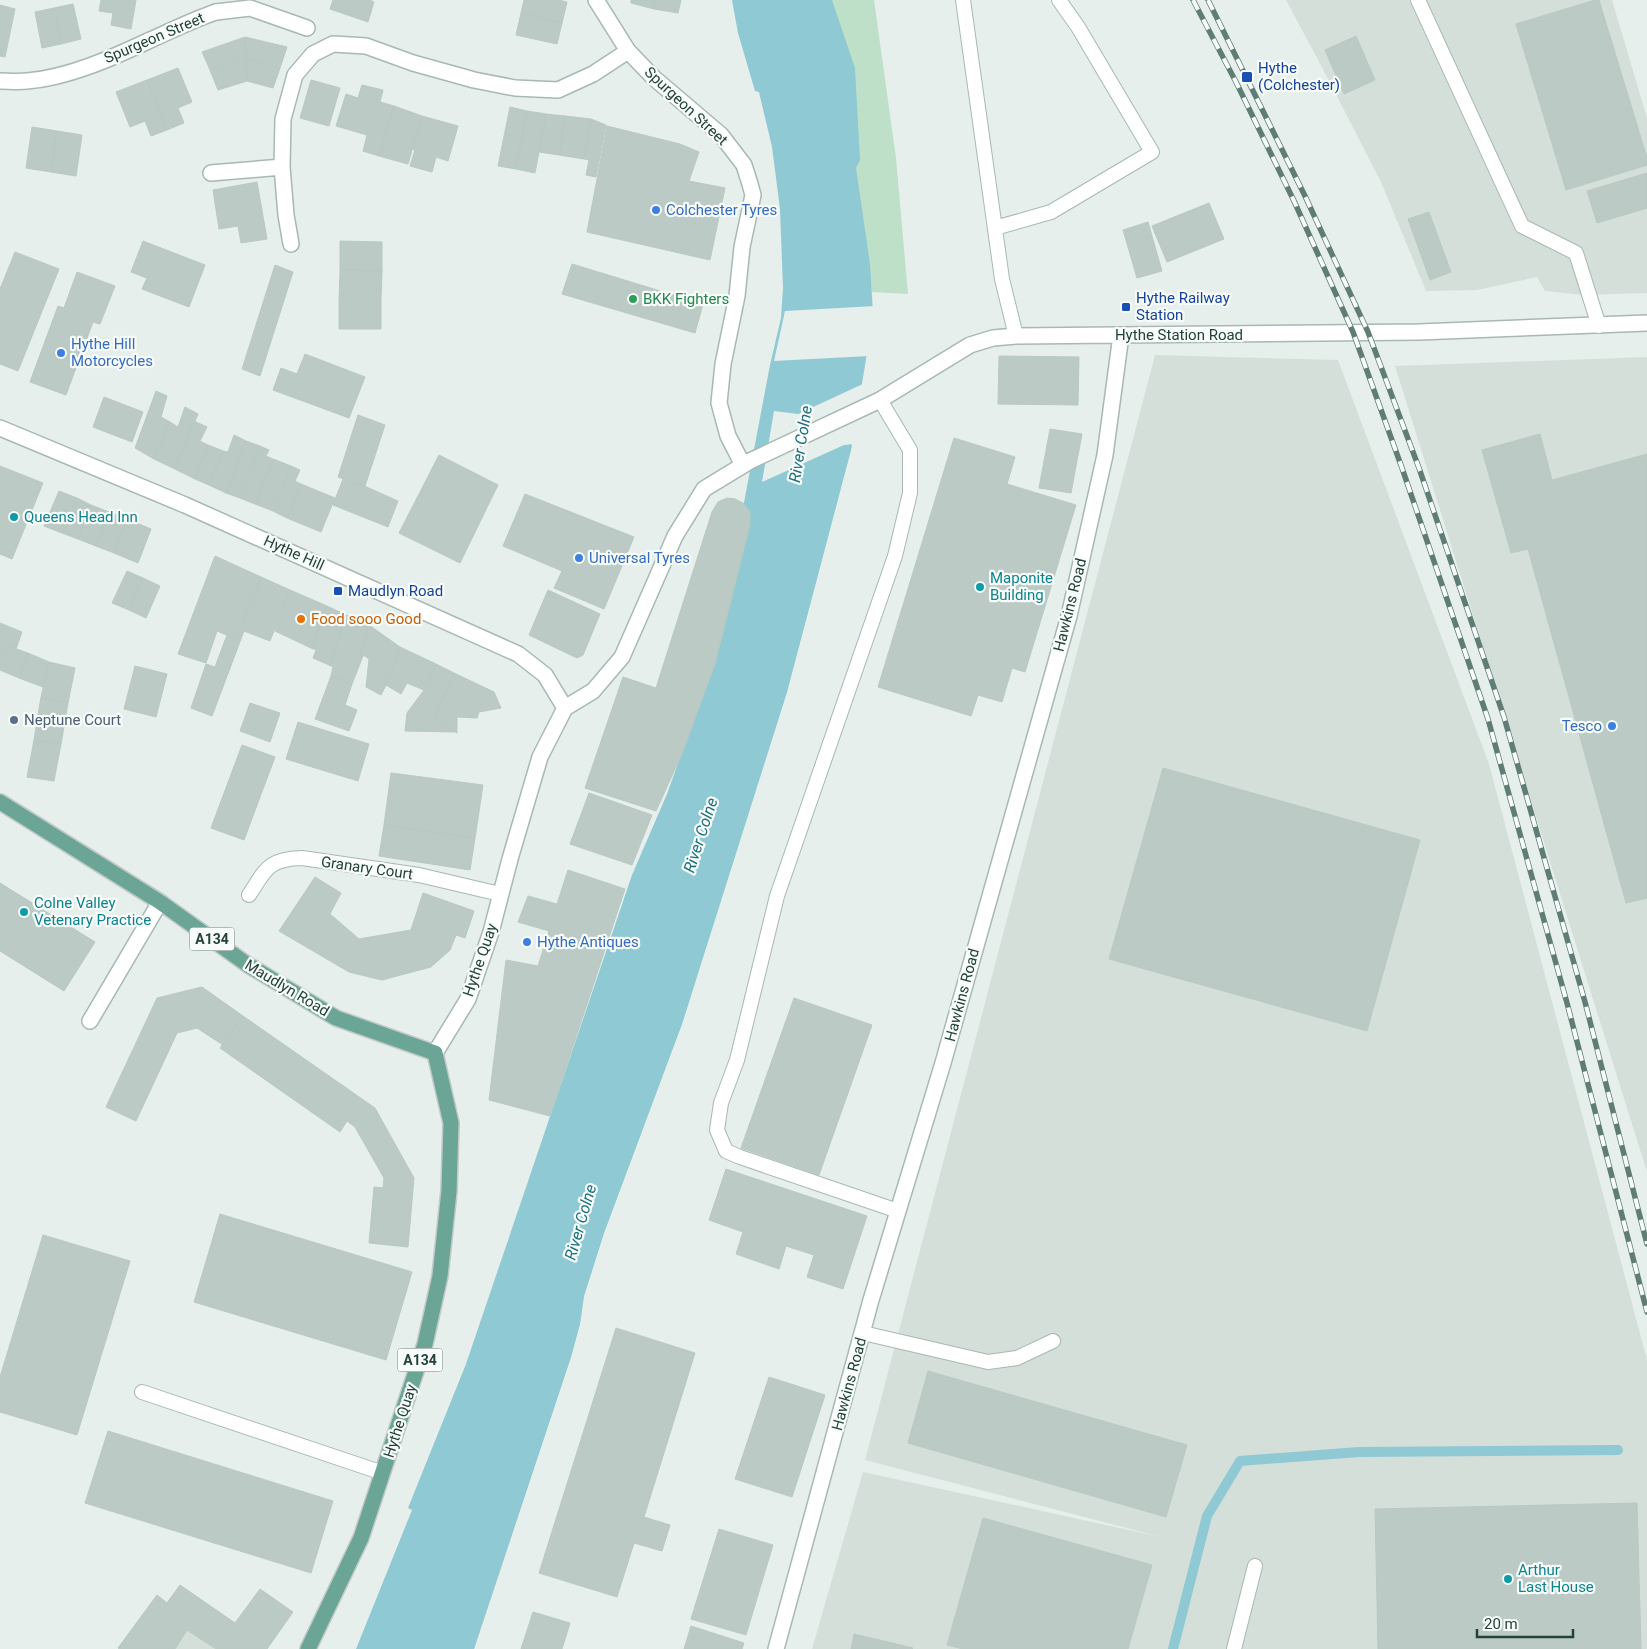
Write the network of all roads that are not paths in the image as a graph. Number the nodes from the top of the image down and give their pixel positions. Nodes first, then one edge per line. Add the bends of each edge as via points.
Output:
1 (596, 0) edge
2 (963, 0) edge
3 (1059, 0) edge
4 (1418, 0) edge
5 (307, 28) dead end
6 (628, 51) junction
7 (0, 81) edge
8 (282, 166) junction
9 (211, 173) dead end
10 (995, 228) junction
11 (291, 244) dead end
12 (1647, 324) edge
13 (1599, 326) junction
14 (1121, 334) junction
15 (1016, 336) junction
16 (880, 400) junction
17 (0, 428) edge
18 (746, 463) junction
19 (565, 708) junction
20 (0, 802) edge
21 (500, 894) junction
22 (249, 895) dead end
23 (160, 902) junction
24 (90, 1021) dead end
25 (435, 1053) junction
26 (898, 1211) junction
27 (863, 1333) junction
28 (1053, 1341) dead end
29 (142, 1392) dead end
30 (383, 1473) junction
31 (1255, 1566) dead end
32 (308, 1649) edge
33 (776, 1649) edge
34 (1234, 1649) edge

1 - 6 street, Spurgeon Street
2 - 10 lane
3 - 10 lane via 1152,152 1051,212
4 - 13 lane via 1522,226 1576,253
5 - 7 street, Spurgeon Street via 250,8 216,12 66,72 25,82
6 - 8 street via 593,74 558,90 515,88 474,80 366,46 334,44 313,54 295,75 283,119
6 - 18 street, Spurgeon Street via 654,78 721,135 744,165 750,184 753,195 719,403 728,436
8 - 9 street
8 - 11 street
10 - 15 lane via 1002,279
12 - 13 street, Hythe Station Road
13 - 14 street, Hythe Station Road via 1419,332
14 - 15 street, Hythe Station Road
14 - 26 street, Hawkins Road via 1105,456 1069,616
15 - 16 street, Hythe Station Road via 970,345
16 - 18 street, Hythe Station Road
16 - 26 lane via 910,450 910,493 895,556 777,896 737,1060 721,1103 716,1130 726,1151 740,1158
17 - 19 street, Hythe Hill via 185,505 518,654 544,675
18 - 19 street via 704,489 675,536 622,657 594,691
19 - 21 street, Hythe Quay via 540,757
20 - 23 main road, Maudlyn Road / A134
21 - 22 lane, Granary Court via 418,875 294,858 268,866
21 - 25 street, Hythe Quay via 468,999
23 - 24 street
23 - 25 main road, Maudlyn Road / A134 via 248,965 336,1018
25 - 30 main road, Hythe Quay / A134 via 452,1123 440,1276 425,1344
26 - 27 street, Hawkins Road
27 - 28 lane via 988,1362 1017,1358
27 - 33 street, Hawkins Road
29 - 30 lane
30 - 32 main road, Hythe Quay / A134 via 361,1538
31 - 34 lane

